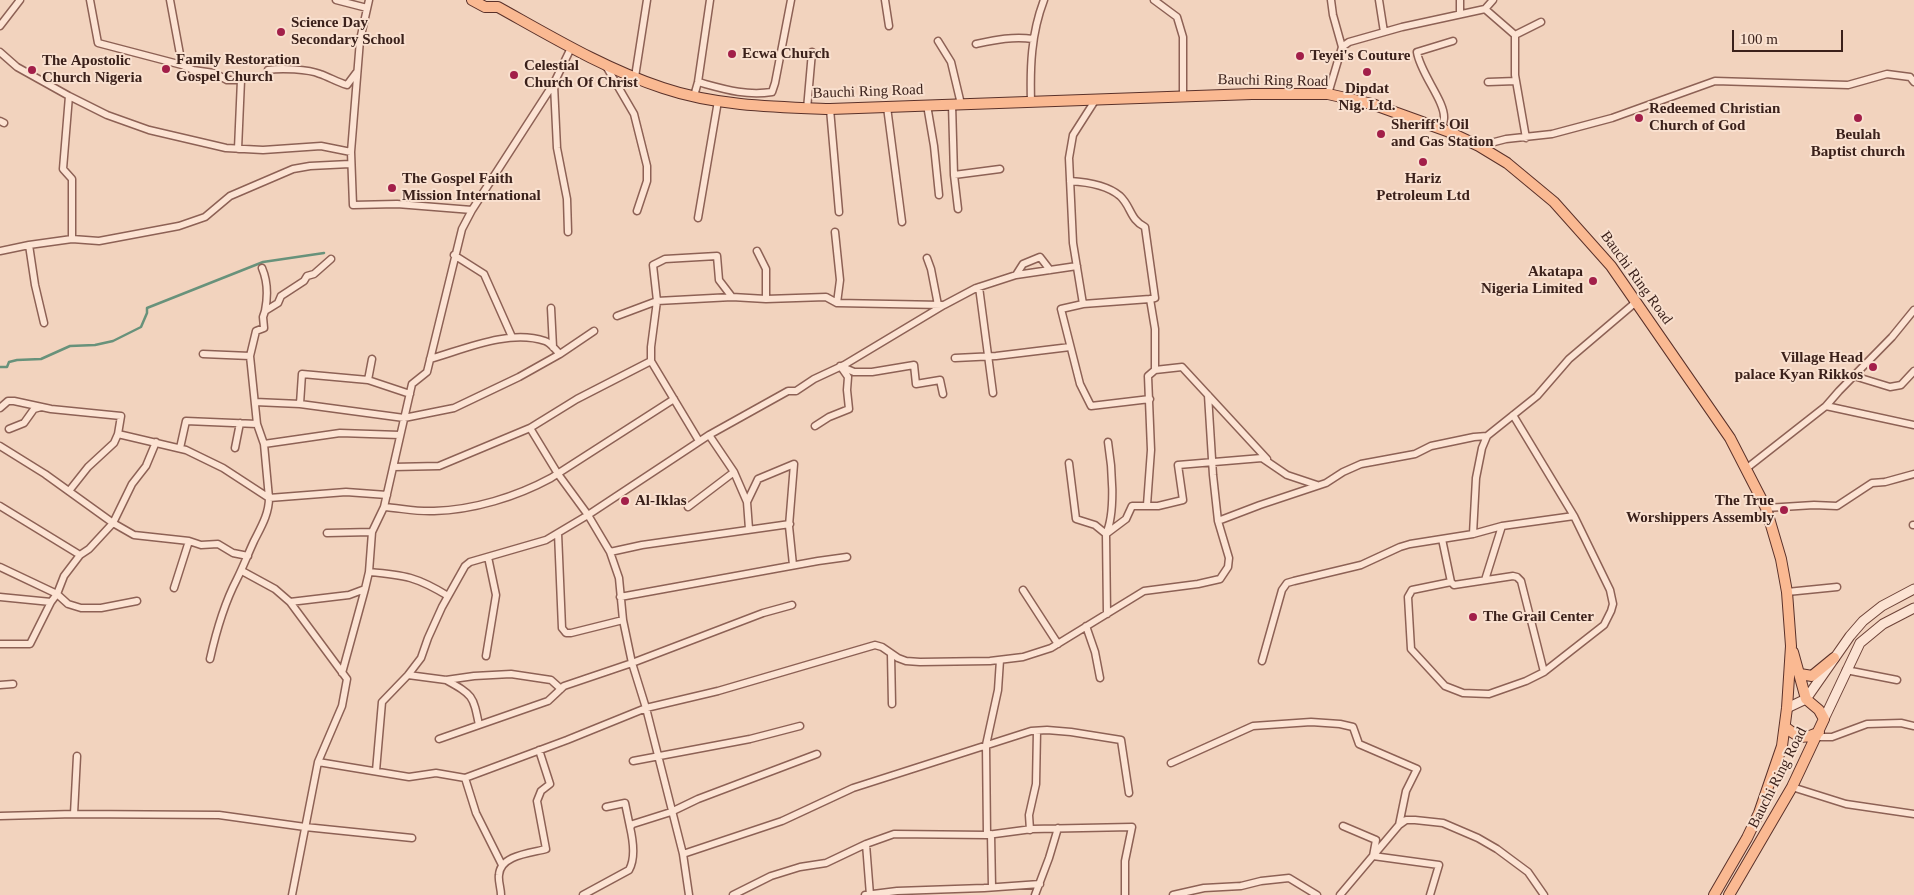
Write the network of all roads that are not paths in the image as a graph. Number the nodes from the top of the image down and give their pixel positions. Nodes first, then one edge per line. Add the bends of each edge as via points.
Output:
1 (20, 0) edge
2 (90, 0) edge
3 (170, 0) edge
4 (336, 0) edge
5 (369, 0) edge
6 (472, 0) edge
7 (646, 0) edge
8 (710, 0) edge
9 (791, 0) edge
10 (885, 0) edge
11 (1044, 0) edge
12 (1154, 0) edge
13 (1331, 0) edge
14 (1379, 0) edge
15 (1460, 0) edge
16 (1493, 0) edge
17 (368, 8) junction
18 (1485, 9) junction
19 (1460, 14) junction
20 (1541, 22) dead end
21 (0, 26) edge
22 (889, 26) dead end
23 (1384, 32) junction
24 (1515, 35) junction
25 (938, 40) dead end
26 (1033, 40) junction
27 (1453, 41) dead end
28 (976, 44) dead end
29 (1342, 47) junction
30 (571, 48) junction
31 (812, 52) dead end
32 (1, 55) edge
33 (182, 65) junction
34 (606, 65) junction
35 (268, 70) dead end
36 (357, 72) junction
37 (635, 77) junction
38 (1516, 81) junction
39 (698, 82) junction
40 (1488, 82) dead end
41 (1914, 82) edge
42 (554, 83) junction
43 (1328, 94) junction
44 (69, 96) junction
45 (694, 96) junction
46 (1183, 97) junction
47 (1096, 99) junction
48 (718, 101) junction
49 (1031, 102) junction
50 (956, 104) junction
51 (926, 105) junction
52 (887, 107) junction
53 (807, 109) junction
54 (830, 109) junction
55 (1441, 130) junction
56 (1526, 138) junction
57 (1479, 146) junction
58 (238, 148) junction
59 (351, 152) junction
60 (350, 164) junction
61 (1000, 169) dead end
62 (954, 175) junction
63 (1070, 180) junction
64 (939, 195) dead end
65 (958, 209) dead end
66 (472, 210) junction
67 (637, 211) dead end
68 (839, 212) dead end
69 (698, 218) dead end
70 (902, 222) dead end
71 (568, 232) dead end
72 (835, 232) dead end
73 (72, 239) junction
74 (29, 245) junction
75 (0, 251) edge
76 (757, 251) dead end
77 (454, 255) junction
78 (927, 258) dead end
79 (331, 259) dead end
80 (1077, 266) junction
81 (262, 268) dead end
82 (1050, 270) junction
83 (1016, 274) junction
84 (979, 287) junction
85 (732, 297) junction
86 (766, 299) junction
87 (1150, 299) junction
88 (657, 301) junction
89 (1636, 302) junction
90 (837, 303) junction
91 (1082, 304) junction
92 (941, 305) junction
93 (550, 308) dead end
94 (1914, 310) edge
95 (266, 311) junction
96 (617, 316) dead end
97 (44, 323) dead end
98 (594, 331) dead end
99 (512, 337) junction
100 (553, 347) junction
101 (1070, 347) junction
102 (204, 354) dead end
103 (560, 354) junction
104 (250, 356) junction
105 (988, 356) junction
106 (955, 358) dead end
107 (372, 359) dead end
108 (430, 359) junction
109 (651, 360) junction
110 (840, 366) junction
111 (1156, 370) junction
112 (1914, 371) edge
113 (1854, 376) junction
114 (368, 380) junction
115 (993, 393) dead end
116 (410, 394) junction
117 (943, 394) dead end
118 (1208, 395) junction
119 (674, 399) junction
120 (1150, 399) junction
121 (255, 402) junction
122 (300, 404) junction
123 (1826, 406) junction
124 (42, 407) junction
125 (0, 408) edge
126 (1513, 416) junction
127 (404, 418) junction
128 (240, 423) junction
129 (258, 424) junction
130 (1914, 424) edge
131 (815, 426) dead end
132 (530, 428) junction
133 (9, 429) dead end
134 (118, 434) junction
135 (400, 435) junction
136 (709, 435) junction
137 (1487, 436) junction
138 (700, 441) junction
139 (156, 442) junction
140 (1108, 442) dead end
141 (264, 444) junction
142 (0, 446) edge
143 (180, 448) junction
144 (235, 448) dead end
145 (1212, 462) junction
146 (1069, 463) dead end
147 (1272, 465) junction
148 (393, 467) junction
149 (1747, 468) junction
150 (734, 472) junction
151 (558, 474) junction
152 (1914, 474) edge
153 (1319, 485) junction
154 (68, 491) junction
155 (387, 494) junction
156 (269, 498) junction
157 (747, 502) junction
158 (1148, 505) junction
159 (0, 506) edge
160 (384, 507) junction
161 (688, 507) dead end
162 (1766, 508) junction
163 (588, 515) junction
164 (1574, 516) junction
165 (1218, 521) junction
166 (113, 524) junction
167 (790, 524) junction
168 (1502, 526) junction
169 (749, 529) junction
170 (372, 532) junction
171 (327, 533) dead end
172 (558, 533) junction
173 (1106, 534) junction
174 (1472, 534) junction
175 (1442, 539) junction
176 (189, 540) junction
177 (610, 552) junction
178 (80, 554) junction
179 (248, 556) junction
180 (488, 557) junction
181 (847, 557) dead end
182 (793, 565) junction
183 (0, 567) edge
184 (242, 571) junction
185 (369, 572) junction
186 (1485, 580) junction
187 (1451, 582) junction
188 (1837, 587) dead end
189 (174, 588) dead end
190 (365, 589) junction
191 (1914, 589) edge
192 (1023, 590) dead end
193 (1787, 592) junction
194 (57, 594) junction
195 (448, 596) junction
196 (0, 597) edge
197 (620, 597) junction
198 (137, 601) dead end
199 (51, 602) junction
200 (290, 602) junction
201 (792, 605) dead end
202 (1914, 608) edge
203 (1107, 614) junction
204 (623, 620) junction
205 (1086, 626) junction
206 (0, 644) edge
207 (1058, 644) junction
208 (1791, 646) junction
209 (891, 654) junction
210 (486, 656) dead end
211 (1834, 658) junction
212 (210, 659) dead end
213 (1000, 660) junction
214 (1262, 661) dead end
215 (632, 662) junction
216 (1846, 670) junction
217 (1544, 672) junction
218 (342, 673) junction
219 (1800, 674) junction
220 (408, 675) junction
221 (1100, 678) dead end
222 (446, 680) junction
223 (1897, 680) dead end
224 (13, 684) dead end
225 (0, 685) edge
226 (561, 689) junction
227 (1806, 699) junction
228 (892, 704) dead end
229 (646, 708) junction
230 (1787, 708) junction
231 (1824, 719) junction
232 (480, 725) junction
233 (800, 726) dead end
234 (1914, 726) edge
235 (1785, 728) junction
236 (1036, 731) junction
237 (1817, 734) junction
238 (438, 739) dead end
239 (986, 745) junction
240 (539, 750) junction
241 (817, 754) dead end
242 (76, 756) dead end
243 (658, 758) junction
244 (633, 761) dead end
245 (318, 762) junction
246 (1171, 763) dead end
247 (376, 772) junction
248 (465, 778) junction
249 (1792, 787) junction
250 (1129, 793) dead end
251 (606, 807) dead end
252 (671, 812) junction
253 (74, 814) junction
254 (1914, 814) edge
255 (0, 816) edge
256 (1399, 825) junction
257 (1343, 826) dead end
258 (305, 827) junction
259 (630, 827) junction
260 (1058, 828) junction
261 (1030, 830) junction
262 (989, 835) junction
263 (412, 838) dead end
264 (866, 844) junction
265 (683, 854) junction
266 (1373, 856) junction
267 (502, 865) junction
268 (1040, 884) junction
269 (992, 888) junction
270 (868, 894) edge
271 (292, 895) edge
272 (501, 895) edge
273 (583, 895) edge
274 (689, 895) edge
275 (733, 895) edge
276 (1035, 895) edge
277 (1125, 895) edge
278 (1173, 895) edge
279 (1317, 895) edge
280 (1340, 895) edge
281 (1430, 895) edge
282 (1544, 895) edge
283 (1714, 895) edge
284 (1729, 895) edge

1 - 21 street
2 - 33 street via 98,43
3 - 33 street
4 - 17 street
5 - 17 street
6 - 30 main road, Bauchi Ring Road via 485,7 498,7
7 - 37 street
8 - 39 street
9 - 39 street via 772,92 733,91
10 - 22 street
11 - 26 street
12 - 46 street via 1177,17 1183,37
13 - 29 street
14 - 23 street
15 - 19 street
16 - 18 street
17 - 36 street
18 - 19 street
18 - 24 street
19 - 23 street
20 - 24 street
23 - 29 street
24 - 38 street
25 - 50 street via 950,62
26 - 28 street via 1019,37
26 - 49 street
27 - 55 street via 1417,52 1418,61 1443,108
29 - 43 street
30 - 34 main road, Bauchi Ring Road
30 - 42 street
31 - 53 street
32 - 44 street
33 - 58 street via 214,73 227,80 241,80
34 - 37 main road, Bauchi Ring Road
34 - 67 street via 634,114 647,166 647,181
35 - 36 street via 310,71 346,84
36 - 59 street
37 - 45 main road, Bauchi Ring Road
38 - 40 street
38 - 56 street
39 - 45 street
41 - 56 street via 1910,77 1887,74 1848,85 1715,81 1612,118
42 - 66 street
42 - 71 street via 557,148 567,199
43 - 46 main road, Bauchi Ring Road
43 - 55 main road, Bauchi Ring Road via 1372,104
44 - 58 street via 107,115 149,130
44 - 73 street via 63,168 72,178
45 - 48 main road, Bauchi Ring Road
46 - 47 main road, Bauchi Ring Road
47 - 49 main road, Bauchi Ring Road
47 - 63 street via 1073,135
48 - 53 main road, Bauchi Ring Road
48 - 69 street
49 - 50 main road, Bauchi Ring Road
50 - 51 main road, Bauchi Ring Road
50 - 62 street
51 - 52 main road, Bauchi Ring Road
51 - 64 street
52 - 54 main road, Bauchi Ring Road
52 - 70 street
53 - 54 main road, Bauchi Ring Road
54 - 68 street
55 - 57 main road, Bauchi Ring Road
56 - 57 street
57 - 89 main road, Bauchi Ring Road via 1507,163 1554,202 1611,266
58 - 59 street via 263,150 320,146
59 - 60 street
60 - 66 street via 353,205 397,204
60 - 73 street via 293,169 230,196 205,217 179,226 99,241
61 - 62 street
62 - 65 street
63 - 80 street
63 - 87 street via 1104,187 1121,197 1137,224 1145,227 1155,298
66 - 77 street
72 - 90 street via 840,280
73 - 74 street
74 - 75 street
74 - 97 street
76 - 86 street via 766,269
77 - 99 street via 484,274
77 - 108 street
78 - 92 street
79 - 95 street
80 - 82 street
80 - 91 street
81 - 95 street via 268,297
82 - 83 street
82 - 83 street via 1040,257 1024,264
83 - 84 street
84 - 92 street
84 - 105 street
85 - 86 street
85 - 88 street
85 - 88 street via 719,280 717,256 686,257 665,259 653,265
86 - 90 street via 826,297
87 - 91 street
87 - 111 street
88 - 96 street
88 - 109 street
89 - 126 street via 1569,359 1537,396
89 - 149 main road, Bauchi Ring Road via 1730,438
90 - 92 street
91 - 101 street via 1061,309
92 - 110 street
93 - 100 street
94 - 113 street
95 - 104 street via 264,328 256,331
98 - 103 street
99 - 100 street via 547,342
99 - 108 street
100 - 103 street
101 - 105 street
101 - 120 street via 1080,384 1091,406
102 - 104 street
103 - 127 street via 454,408
104 - 121 street
105 - 106 street
105 - 115 street
107 - 114 street
108 - 116 street via 427,372 412,384
109 - 119 street
109 - 132 street
110 - 117 street via 854,372 872,372 914,365 916,384 940,380
110 - 131 street via 848,377 849,409
110 - 136 street
111 - 118 street via 1182,367
111 - 120 street via 1148,376
112 - 113 street via 1901,385 1890,387
113 - 123 street
114 - 116 street
114 - 122 street via 302,374
116 - 127 street
118 - 145 street
118 - 147 street
119 - 138 street
119 - 151 street
120 - 158 street
121 - 122 street
121 - 129 street
122 - 127 street
123 - 130 street
123 - 149 street
124 - 125 street via 8,401
124 - 133 street via 34,409 24,423
124 - 134 street via 121,416
126 - 137 street
126 - 164 street
127 - 135 street
128 - 129 street
128 - 143 street via 186,421
128 - 144 street
129 - 141 street
132 - 148 street via 439,466
132 - 151 street
134 - 139 street
134 - 154 street via 114,443
135 - 141 street via 340,433
135 - 148 street
136 - 138 street
136 - 150 street
137 - 153 street via 1361,464
137 - 174 street via 1476,478
138 - 163 street
139 - 143 street
139 - 166 street
140 - 173 street via 1111,520
141 - 156 street
142 - 154 street
143 - 156 street via 223,468
145 - 147 street via 1262,458
145 - 158 street via 1178,465 1183,500
145 - 165 street
146 - 173 street via 1076,519 1095,525
147 - 153 street via 1287,475
148 - 155 street
149 - 162 main road, Bauchi Ring Road
150 - 157 street
150 - 161 street
151 - 160 street via 530,489 468,508 433,511
151 - 163 street
152 - 162 street via 1872,483 1837,506
153 - 165 street
154 - 166 street
155 - 156 street via 346,492
155 - 160 street
156 - 179 street via 265,519
157 - 167 street via 758,479 794,464
157 - 169 street
158 - 173 street via 1132,506 1126,518
159 - 178 street
160 - 170 street
162 - 193 main road, Bauchi Ring Road
163 - 172 street
163 - 177 street
164 - 168 street
164 - 217 street via 1610,590 1611,611 1604,625
165 - 203 street via 1229,558 1228,567 1220,579 1144,590
166 - 176 street via 134,535
166 - 178 street
167 - 169 street
167 - 182 street
168 - 174 street
168 - 186 street
169 - 177 street
170 - 171 street
170 - 185 street
172 - 180 street via 546,540
172 - 204 street via 562,628 571,633
173 - 203 street
174 - 175 street
175 - 187 street
175 - 214 street via 1400,546 1361,565 1288,584 1279,598
176 - 179 street via 201,545 218,544 233,553
176 - 189 street
177 - 197 street via 619,578
178 - 194 street via 64,576
179 - 184 street
180 - 195 street via 465,566
180 - 210 street via 496,595
181 - 182 street
182 - 197 street
183 - 194 street
184 - 200 street via 275,589
184 - 212 street via 222,615
185 - 190 street
185 - 195 street via 402,575 426,583
186 - 187 street via 1454,585
186 - 217 street via 1513,576 1521,581
187 - 217 street via 1412,590 1408,597 1411,649 1444,686 1463,693 1489,694
188 - 193 street
190 - 200 street via 349,595
190 - 218 street
191 - 211 main road via 1882,606 1863,621
192 - 207 street
193 - 208 main road, Bauchi Ring Road
194 - 198 street via 68,604 81,608
194 - 199 street
195 - 220 street via 421,658
196 - 199 street
197 - 204 street
199 - 206 street via 30,644
200 - 218 street
201 - 215 street
202 - 216 main road via 1882,624 1860,643
203 - 205 street
204 - 215 street
205 - 207 street
205 - 221 street
207 - 213 street via 1023,657
208 - 219 main road, Bauchi Ring Road
208 - 230 main road, Bauchi Ring Road
209 - 213 street via 906,661 920,662
209 - 228 street
209 - 229 street via 875,645 718,691
211 - 219 main road via 1812,676
211 - 227 main road
213 - 239 street via 998,690
215 - 226 street
215 - 229 street
216 - 223 street
216 - 231 main road
218 - 245 street via 347,679 342,706
219 - 227 main road, Bauchi Ring Road
220 - 222 street
220 - 247 street via 382,702
222 - 226 street via 511,674 550,680
222 - 232 street via 468,692 474,701
224 - 225 street
226 - 232 street via 548,702
227 - 230 main road
227 - 231 main road, Bauchi Ring Road via 1820,710
229 - 240 street
229 - 243 street
230 - 235 main road, Bauchi Ring Road
231 - 237 main road, Bauchi Ring Road
232 - 238 street
233 - 243 street
234 - 237 street via 1867,724 1832,737
235 - 237 main road via 1796,736
235 - 283 main road, Bauchi Ring Road via 1763,803
236 - 239 street
236 - 250 street via 1071,732 1121,740
236 - 261 street via 1036,784 1029,815
237 - 249 main road, Bauchi Ring Road
239 - 262 street
239 - 265 street via 853,788 782,821
240 - 248 street
240 - 267 street via 550,784 541,791 537,801 546,849 513,858
241 - 252 street
242 - 253 street
243 - 244 street
243 - 252 street
245 - 247 street
245 - 258 street
246 - 256 street via 1253,726 1311,722 1353,727 1359,744 1417,769 1406,791
247 - 248 street via 409,777 436,773
248 - 267 street via 476,813
249 - 254 street via 1846,804
249 - 284 main road, Bauchi Ring Road
251 - 259 street via 625,803
252 - 259 street
252 - 265 street
253 - 255 street
253 - 258 street via 219,815
256 - 266 street
256 - 282 street via 1406,820 1443,823 1478,838 1528,872
257 - 266 street via 1376,840
258 - 263 street
258 - 271 street
259 - 273 street via 634,842 632,866
260 - 261 street
260 - 268 street
260 - 277 street via 1132,827 1125,861
261 - 262 street
262 - 264 street via 894,834
262 - 269 street
264 - 270 street
264 - 275 street via 826,863 771,876
265 - 274 street
266 - 280 street
266 - 281 street via 1440,865
267 - 272 street via 499,875
268 - 269 street
268 - 276 street
269 - 270 street
278 - 279 street via 1289,878

